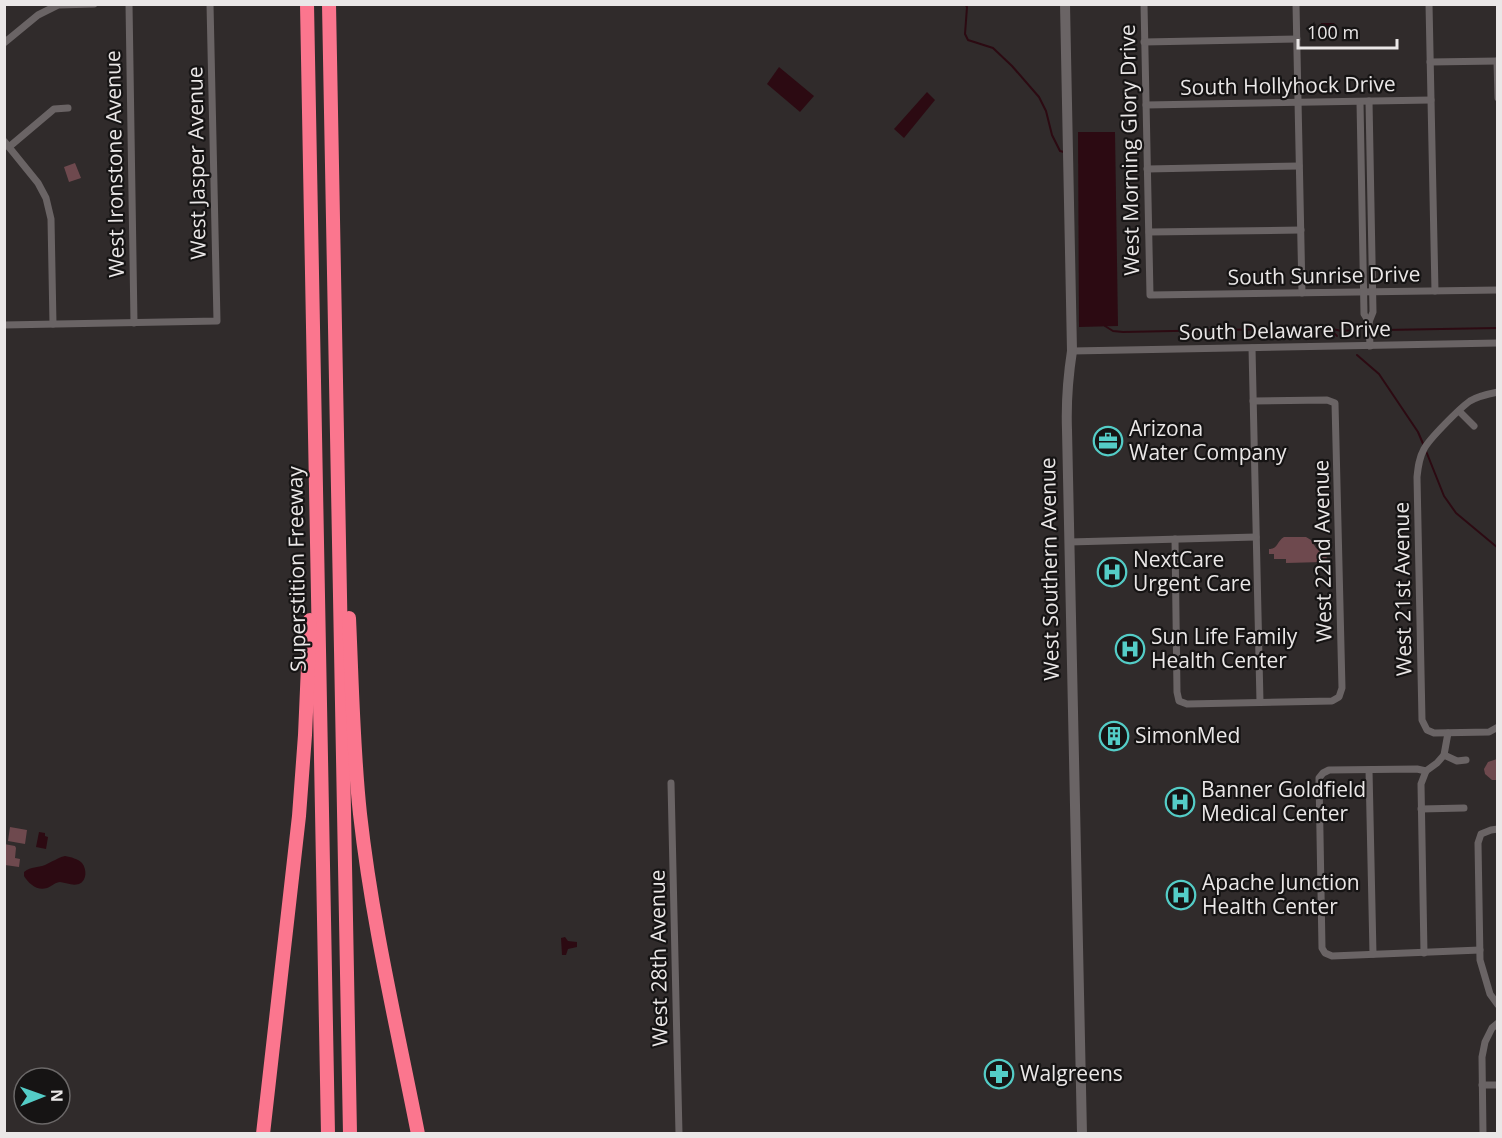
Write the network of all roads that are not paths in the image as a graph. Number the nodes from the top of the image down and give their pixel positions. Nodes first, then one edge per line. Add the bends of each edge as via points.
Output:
1 (94, 4) edge
2 (129, 4) edge
3 (210, 4) edge
4 (307, 4) edge
5 (329, 4) edge
6 (1065, 4) edge
7 (1144, 4) edge
8 (1296, 4) edge
9 (1429, 4) edge
10 (1297, 39) junction
11 (1144, 42) junction
12 (4, 44) edge
13 (1497, 61) edge
14 (1430, 62) junction
15 (1497, 98) edge
16 (1431, 100) junction
17 (1369, 101) junction
18 (1298, 102) junction
19 (1360, 102) junction
20 (1146, 105) junction
21 (68, 108) dead end
22 (7, 144) edge
23 (1299, 166) junction
24 (1148, 169) junction
25 (1301, 230) junction
26 (1149, 232) junction
27 (1497, 290) edge
28 (1435, 291) junction
29 (1363, 292) junction
30 (1372, 292) junction
31 (1302, 293) junction
32 (1150, 295) joint
33 (1369, 322) junction
34 (134, 323) junction
35 (54, 324) junction
36 (4, 325) edge
37 (1497, 344) edge
38 (1366, 346) junction
39 (1252, 348) junction
40 (1072, 351) junction
41 (1497, 392) edge
42 (1253, 401) junction
43 (1459, 411) junction
44 (1474, 426) dead end
45 (337, 442) junction
46 (317, 522) junction
47 (1256, 537) junction
48 (1175, 539) junction
49 (1069, 542) junction
50 (1260, 702) junction
51 (1497, 727) edge
52 (1448, 733) junction
53 (1444, 755) junction
54 (1466, 760) dead end
55 (1369, 770) junction
56 (1426, 771) junction
57 (671, 783) dead end
58 (1464, 808) dead end
59 (1421, 809) junction
60 (1497, 830) edge
61 (1480, 951) junction
62 (1424, 953) junction
63 (1373, 954) junction
64 (1497, 1005) edge
65 (1497, 1023) edge
66 (1482, 1085) junction
67 (1497, 1085) edge
68 (328, 1132) edge
69 (350, 1133) edge
70 (263, 1134) edge
71 (418, 1134) edge
72 (679, 1134) edge
73 (1082, 1134) edge
74 (1483, 1134) edge

1 - 12 street via 58,5 38,15
2 - 34 street, West Ironstone Avenue
3 - 34 street, West Jasper Avenue via 217,321
4 - 46 highway, Superstition Freeway
5 - 45 highway, Superstition Freeway
6 - 40 main road, West Southern Avenue
7 - 11 street, West Morning Glory Drive
8 - 10 street
9 - 14 street
10 - 11 street
10 - 18 street
11 - 20 street, West Morning Glory Drive
13 - 14 street
13 - 15 street
14 - 16 street
16 - 17 street, South Hollyhock Drive
16 - 28 street
17 - 19 street, South Hollyhock Drive
17 - 30 street
18 - 19 street, South Hollyhock Drive
18 - 20 street, South Hollyhock Drive
18 - 23 street
19 - 29 street
20 - 24 street, West Morning Glory Drive
21 - 22 street via 54,109
22 - 35 street via 46,198 51,219
23 - 24 street
23 - 25 street
24 - 26 street, West Morning Glory Drive
25 - 26 street
25 - 31 street
26 - 32 street, West Morning Glory Drive
27 - 28 street, South Sunrise Drive
28 - 30 street, South Sunrise Drive
29 - 30 street, South Sunrise Drive
29 - 31 street, South Sunrise Drive
29 - 33 street via 1364,314
30 - 33 street
31 - 32 street, South Sunrise Drive
33 - 38 street
34 - 35 street
35 - 36 street
37 - 38 street, South Delaware Drive
38 - 39 street, South Delaware Drive
39 - 40 street, South Delaware Drive
39 - 42 street
40 - 49 main road, West Southern Avenue via 1066,402
41 - 43 street via 1470,401
42 - 47 street
42 - 50 street, West 22nd Avenue via 1335,403 1342,688 1339,698 1332,700
43 - 44 street
43 - 52 street, West 21st Avenue via 1425,447 1418,477 1422,720 1426,730
45 - 69 highway, Superstition Freeway
45 - 71 highway via 346,529 360,814 379,940
46 - 68 highway, Superstition Freeway
46 - 70 highway via 299,816
47 - 48 street
47 - 50 street
48 - 49 street
48 - 50 street via 1179,701
49 - 73 main road, West Southern Avenue
51 - 52 street via 1489,732
52 - 53 street
53 - 54 street
53 - 56 street
55 - 56 street
55 - 63 street
55 - 63 street via 1329,770 1319,778 1322,948 1332,956
56 - 59 street via 1421,784
57 - 72 street, West 28th Avenue
58 - 59 street
59 - 62 street
60 - 61 street via 1481,834 1478,843
61 - 62 street
61 - 64 street via 1490,994
62 - 63 street
65 - 66 street via 1485,1042
66 - 67 street
66 - 74 street

